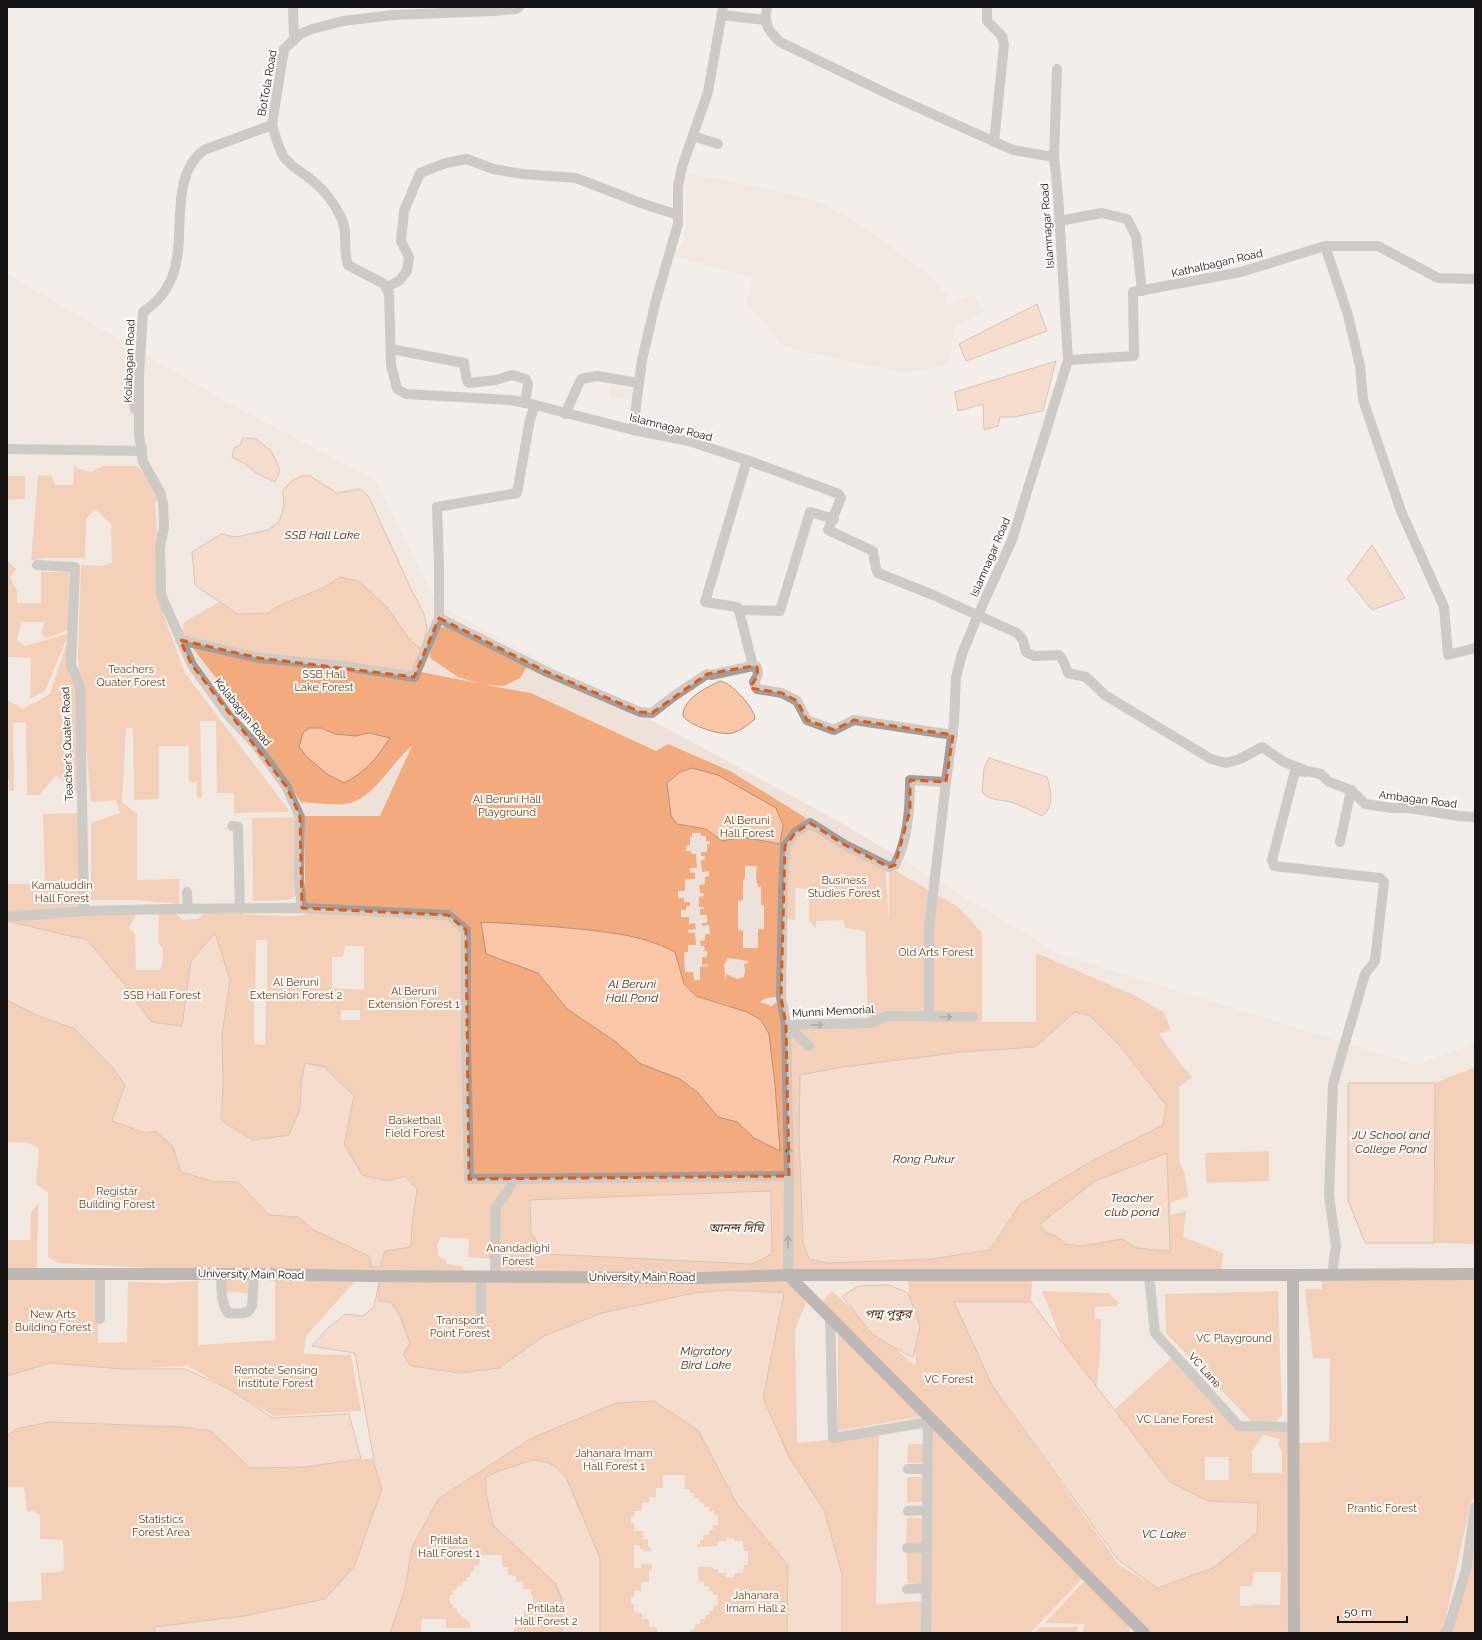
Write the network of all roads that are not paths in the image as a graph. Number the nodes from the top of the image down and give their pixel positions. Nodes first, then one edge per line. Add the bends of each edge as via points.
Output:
1 (293, 7) edge
2 (519, 7) edge
3 (767, 7) edge
4 (987, 7) edge
5 (722, 11) edge
6 (765, 20) junction
7 (294, 40) junction
8 (1057, 69) dead end
9 (272, 125) junction
10 (693, 136) junction
11 (994, 142) junction
12 (718, 144) dead end
13 (1054, 157) junction
14 (678, 214) junction
15 (1059, 221) junction
16 (1325, 246) junction
17 (1474, 279) dead end
18 (386, 288) junction
19 (1142, 291) junction
20 (391, 349) junction
21 (1068, 360) junction
22 (639, 383) junction
23 (525, 403) junction
24 (535, 405) junction
25 (565, 414) junction
26 (633, 430) junction
27 (7, 449) edge
28 (142, 452) junction
29 (747, 460) junction
30 (834, 519) junction
31 (37, 565) dead end
32 (739, 610) junction
33 (978, 615) junction
34 (439, 618) junction
35 (180, 640) junction
36 (1475, 648) edge
37 (753, 666) junction
38 (953, 735) junction
39 (1211, 759) joint
40 (1314, 773) junction
41 (946, 782) junction
42 (1351, 790) junction
43 (1475, 817) edge
44 (232, 826) dead end
45 (1340, 842) dead end
46 (187, 892) dead end
47 (302, 908) junction
48 (188, 909) junction
49 (240, 909) junction
50 (84, 912) junction
51 (7, 917) edge
52 (929, 1016) junction
53 (973, 1017) dead end
54 (786, 1025) junction
55 (809, 1046) dead end
56 (789, 1176) junction
57 (514, 1179) junction
58 (7, 1274) edge
59 (100, 1274) junction
60 (222, 1274) junction
61 (254, 1274) junction
62 (1475, 1274) edge
63 (788, 1275) junction
64 (1149, 1275) junction
65 (1332, 1275) junction
66 (481, 1276) junction
67 (495, 1276) junction
68 (1293, 1276) junction
69 (830, 1317) junction
70 (100, 1319) dead end
71 (481, 1326) dead end
72 (928, 1419) junction
73 (1293, 1427) junction
74 (908, 1469) dead end
75 (928, 1469) junction
76 (1475, 1507) edge
77 (927, 1510) junction
78 (908, 1511) dead end
79 (907, 1548) dead end
80 (927, 1548) junction
81 (926, 1588) junction
82 (907, 1589) dead end
83 (926, 1633) edge
84 (1144, 1633) edge
85 (1294, 1633) edge
86 (1445, 1633) edge

1 - 7 street
2 - 7 street, BotTola Road via 494,11 393,14 343,21 312,29
3 - 6 street
4 - 11 street via 987,21 1002,36 1004,45
5 - 6 street
5 - 10 street via 708,92
6 - 11 street via 768,30 780,42
7 - 9 street, BotTola Road via 284,49
8 - 13 street, Islamnagar Road
9 - 18 street via 283,155 295,170 315,182 342,218 346,235 344,256 348,265 384,284
9 - 28 street, Kolabagan Road via 204,150 191,163 182,194 174,271 161,296 143,312 139,434
10 - 12 street
10 - 14 street via 678,187
11 - 13 street via 1013,150
13 - 15 street, Islamnagar Road
14 - 18 street via 576,178 522,174 467,159 446,163 420,173 404,211 401,241 409,257 407,271 400,280
14 - 22 street via 675,238 654,307
15 - 19 street via 1102,213 1127,219 1136,236
15 - 21 street, Islamnagar Road
16 - 17 street, Kathalbagan Road via 1378,246 1438,278
16 - 19 street, Kathalbagan Road via 1241,272
16 - 36 street via 1348,315 1360,366 1364,400 1401,512 1444,607 1448,655
18 - 20 street via 389,293
19 - 21 street via 1133,292 1134,356
20 - 23 street, Islamnagar Road via 391,365 397,389 406,394
20 - 23 street via 464,363 469,383 512,375 526,378 528,384
21 - 33 street, Islamnagar Road via 1012,540
22 - 25 street via 597,376 581,379
22 - 26 street
23 - 24 street, Islamnagar Road
24 - 25 street, Islamnagar Road
24 - 34 street via 530,419 517,493 437,507
25 - 26 street, Islamnagar Road
26 - 29 street, Islamnagar Road via 689,441
27 - 28 street
28 - 35 street, Kolabagan Road via 143,462 160,492 163,503 164,527 160,547 161,595
29 - 30 street, Islamnagar Road via 839,494 841,498
29 - 32 street via 705,602 737,607
30 - 32 street via 810,512 780,611
30 - 33 street, Islamnagar Road via 828,530 873,551 878,573
31 - 50 street, Teacher's Quater Road via 76,567 71,664 80,688
32 - 37 street
33 - 38 street, Islamnagar Road via 962,654 956,677
33 - 39 street, Islamnagar Road via 1017,633 1023,640 1026,652 1034,656 1059,655 1068,673 1086,677 1105,695
34 - 35 street via 414,677 345,666 259,658
34 - 37 street via 547,672 640,712 652,713 707,674
35 - 47 street, Kolabagan Road via 192,665 228,715 256,746 286,786 300,817 299,879
37 - 38 street via 757,667 758,675 754,682 757,689 782,693 797,701 807,720 834,730 854,720
38 - 41 street, Islamnagar Road
39 - 40 street, Ambagan Road via 1226,763 1240,759 1262,747 1284,762
40 - 42 street, Ambagan Road via 1321,774 1329,782
40 - 65 street via 1295,771 1272,860 1274,866 1380,878 1384,882 1376,961 1365,974 1333,1084 1329,1196 1336,1246
41 - 52 street, Islamnagar Road via 929,929
41 - 54 street via 910,780 910,810 900,856 895,865 889,867 845,845 810,823 795,833 785,846 781,997
42 - 43 street, Ambagan Road via 1365,804
42 - 45 street
44 - 49 street via 238,826
46 - 48 street
47 - 49 street
47 - 57 street via 448,915 466,930 469,1179
48 - 49 street
48 - 50 street
50 - 51 street
52 -> 53 street, Munni Memorial
54 -> 52 street, Munni Memorial via 870,1023 888,1016
54 - 55 street
56 -> 54 street, Munni Memorial
56 - 57 street
63 -> 56 street, Munni Memorial
57 - 67 street via 496,1207
58 - 59 street, University Main Road
59 - 60 street, University Main Road
59 - 70 street
60 - 61 street, University Main Road
60 - 61 street via 224,1309 228,1313 246,1313 252,1306
61 - 66 street, University Main Road
62 - 65 street, University Main Road
63 - 64 street, University Main Road
63 - 67 street, University Main Road via 697,1278
63 - 69 street
64 - 68 street, University Main Road
64 - 73 street, VC Lane via 1155,1333 1239,1426
65 - 68 street, University Main Road
66 - 67 street, University Main Road
66 - 71 street
68 - 73 street
69 - 72 street
69 - 72 street via 833,1438
72 - 75 street
72 - 84 street
73 - 85 street
74 - 75 street
75 - 77 street
76 - 86 street via 1466,1570
77 - 78 street
77 - 80 street
79 - 80 street
80 - 81 street
81 - 82 street
81 - 83 street

